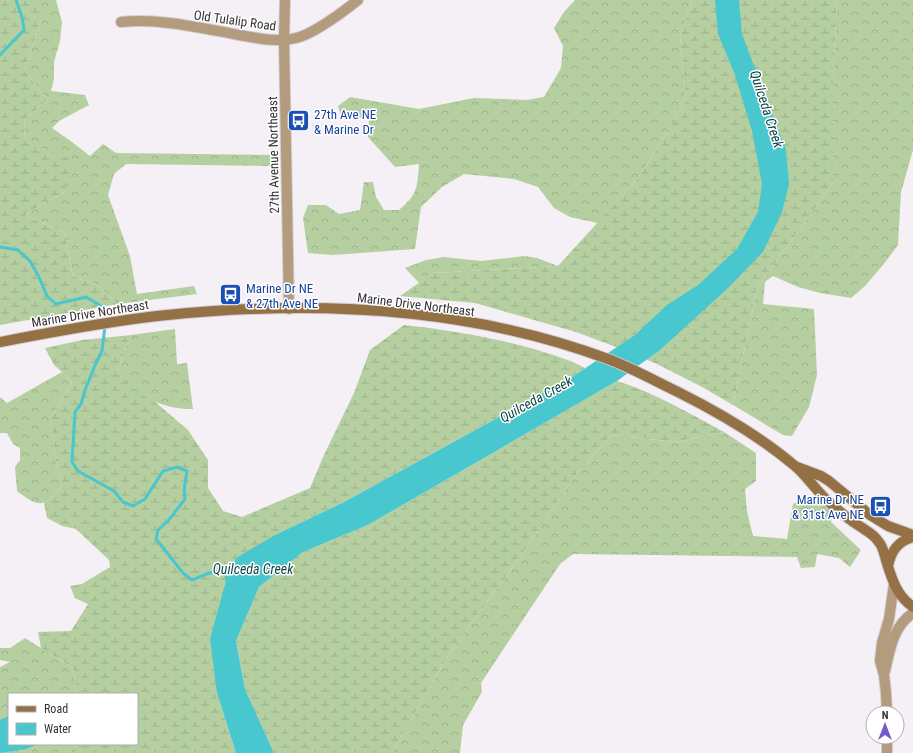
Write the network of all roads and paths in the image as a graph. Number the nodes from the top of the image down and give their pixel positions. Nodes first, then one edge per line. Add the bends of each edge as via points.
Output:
1 (285, 0) edge
2 (358, 0) edge
3 (121, 22) dead end
4 (284, 40) junction
5 (288, 309) junction
6 (0, 342) edge
7 (797, 467) junction
8 (913, 536) edge
9 (888, 566) junction
10 (894, 584) junction
11 (913, 607) edge
12 (913, 613) edge
13 (884, 675) junction
14 (886, 705) edge

1 - 4 street, 27th Avenue Northeast
2 - 4 street, Old Tulalip Road via 312,32
3 - 4 street, Old Tulalip Road via 140,20 267,40
4 - 5 street, 27th Avenue Northeast
5 - 6 main road, Marine Drive Northeast via 157,316 90,325
5 - 7 main road, Marine Drive Northeast via 391,312 458,320 562,344 610,360 707,407 741,427
7 - 8 main road, Marine Drive Northeast via 829,481 870,516
7 - 9 main road, Marine Drive Northeast via 829,503 877,538
8 - 9 main road via 898,544 890,555
9 - 10 main road, Marine Drive Northeast
10 - 11 main road, Marine Drive Northeast via 898,593
10 - 13 street via 880,661
12 - 13 street via 894,635
13 - 14 street

